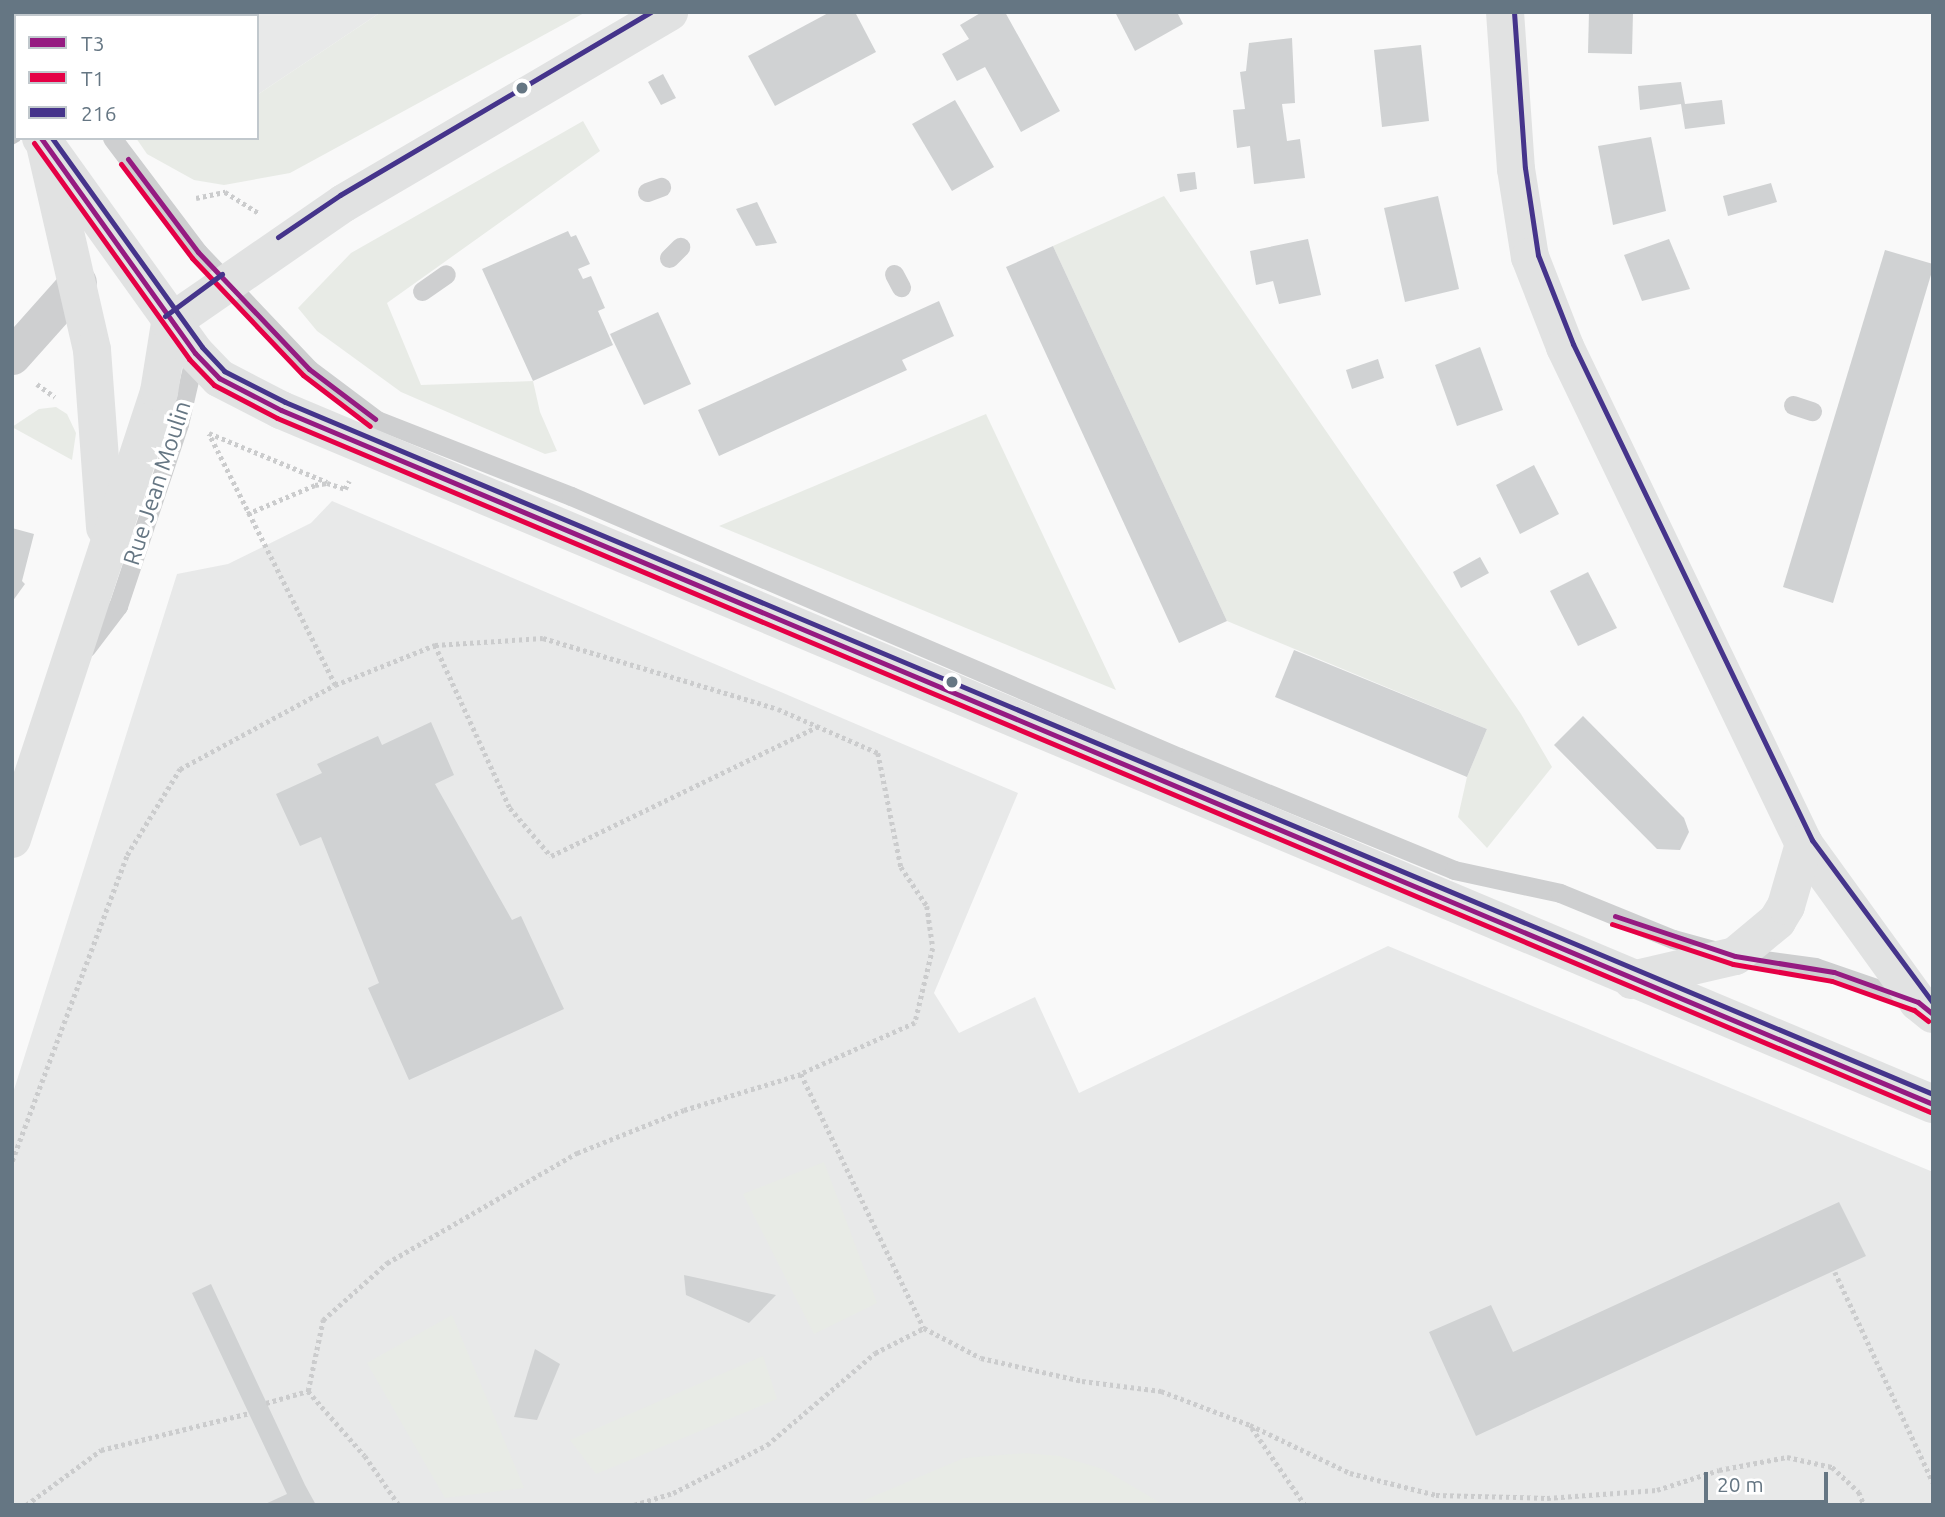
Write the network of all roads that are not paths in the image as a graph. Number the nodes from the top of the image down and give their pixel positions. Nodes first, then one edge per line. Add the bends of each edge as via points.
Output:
1 (669, 12) edge
2 (1505, 12) edge
3 (114, 140) edge
4 (44, 143) edge
5 (198, 252) junction
6 (446, 274) dead end
7 (78, 282) junction
8 (214, 290) junction
9 (422, 291) dead end
10 (170, 323) junction
11 (12, 356) edge
12 (191, 375) junction
13 (1793, 405) dead end
14 (1812, 411) dead end
15 (106, 544) junction
16 (68, 671) junction
17 (12, 839) edge
18 (1804, 844) junction
19 (1735, 956) junction
20 (1632, 980) junction
21 (1925, 1008) edge
22 (1933, 1104) edge

1 - 8 main road via 378,182
2 - 18 main road via 1516,169 1531,257 1564,347
3 - 5 lane
4 - 7 main road, Rue Jean Moulin
4 - 10 main road
5 - 8 lane, Rue Jean Moulin
5 - 8 lane
6 - 9 lane
7 - 11 street
7 - 15 main road, Rue Jean Moulin via 92,350
8 - 10 main road
8 - 12 lane, Rue Jean Moulin
8 - 19 lane via 377,420 571,496 1454,870 1560,894 1673,939
10 - 12 main road
10 - 12 main road, Rue Jean Moulin
12 - 15 main road, Rue Jean Moulin
12 - 16 lane, Rue Jean Moulin via 118,606
12 - 20 main road
13 - 14 lane
15 - 16 main road, Rue Jean Moulin
16 - 17 main road, Rue Jean Moulin
18 - 19 main road via 1786,906 1777,920
18 - 21 main road
19 - 20 main road
19 - 21 lane via 1815,967
20 - 22 main road

